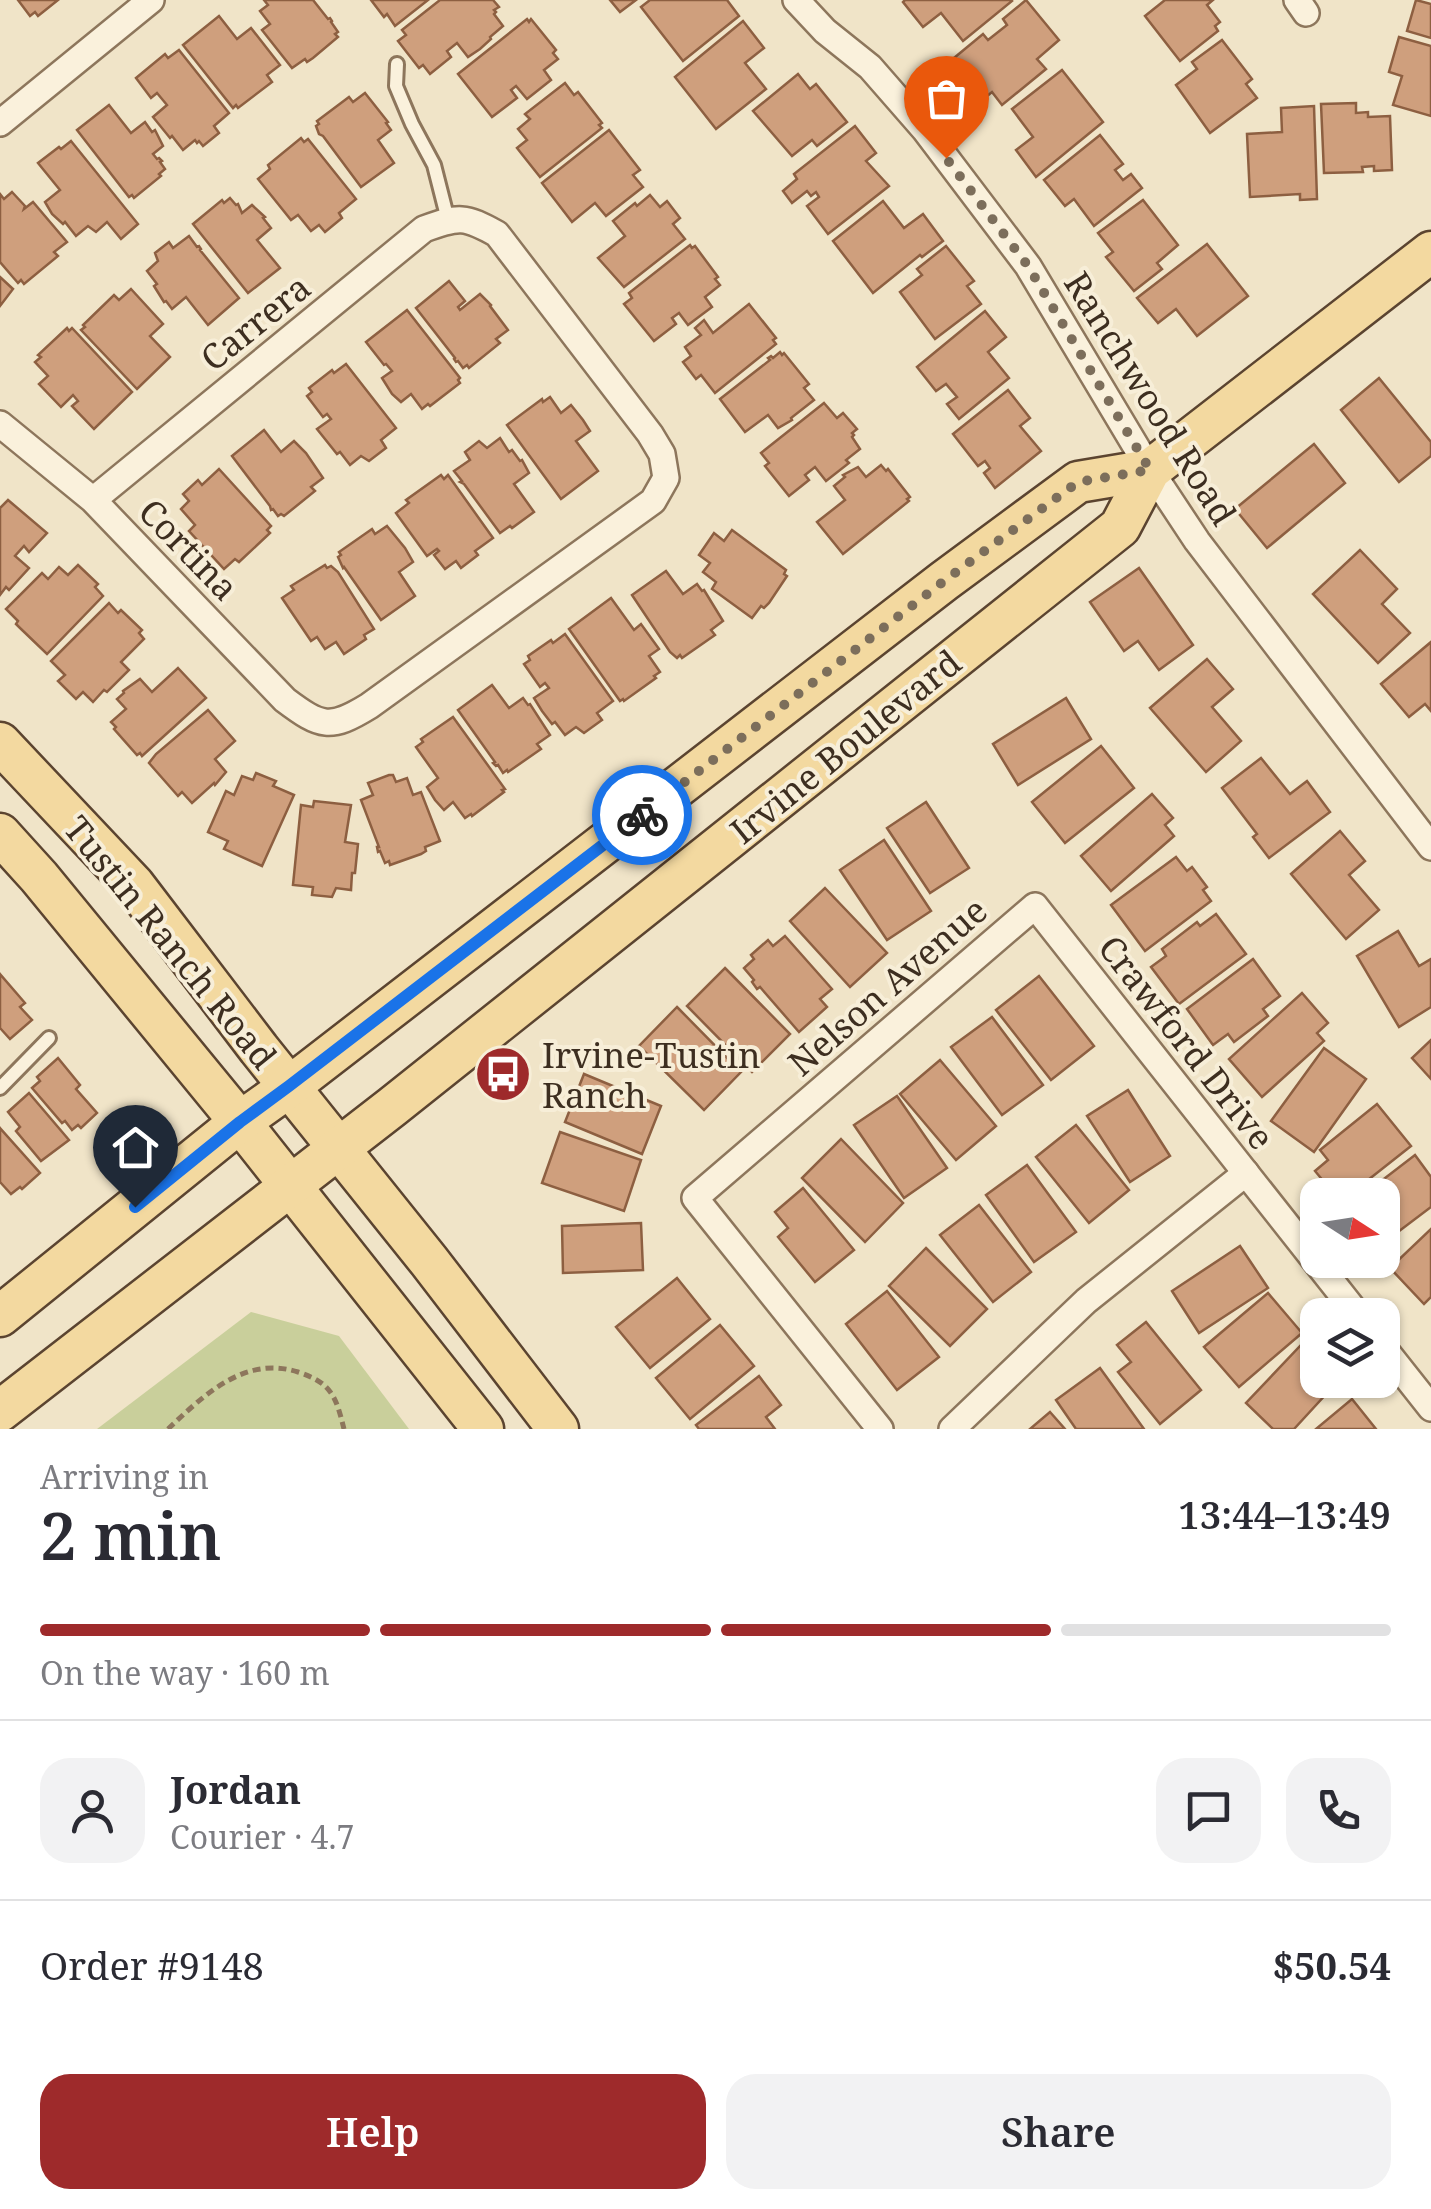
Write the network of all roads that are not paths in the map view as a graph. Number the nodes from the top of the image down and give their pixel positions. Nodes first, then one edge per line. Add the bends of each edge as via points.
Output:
1 (151, 0) edge
2 (796, 0) edge
3 (397, 64) dead end
4 (0, 123) edge
5 (460, 220) junction
6 (1431, 252) edge
7 (0, 424) edge
8 (1150, 470) junction
9 (93, 500) junction
10 (0, 744) edge
11 (0, 834) edge
12 (1430, 844) edge
13 (1035, 906) joint
14 (48, 1038) dead end
15 (289, 1086) junction
16 (0, 1088) edge
17 (240, 1122) junction
18 (339, 1149) junction
19 (1246, 1172) junction
20 (291, 1187) junction
21 (1345, 1298) edge
22 (0, 1316) edge
23 (1400, 1369) edge
24 (1431, 1408) edge
25 (0, 1410) edge
26 (483, 1429) edge
27 (558, 1429) edge
28 (880, 1429) edge
29 (952, 1429) edge

1 - 4 street
2 - 8 street, Ranchwood Road via 870,66 1028,266
3 - 5 lane via 396,86
5 - 9 street, Carrera via 424,229
5 - 9 street, Cortina via 498,234 650,434 666,478 653,502 369,706 347,720 324,723 285,700
6 - 8 main road, Irvine Boulevard
7 - 9 street, Cortina
8 - 12 street, Ranchwood Road
8 - 15 main road, Irvine Boulevard via 1078,482
8 - 18 main road, Irvine Boulevard via 1120,527
10 - 15 main road, Tustin Ranch Road via 134,885
11 - 17 main road, Tustin Ranch Road
13 - 19 street, Crawford Drive
13 - 28 street, Nelson Avenue via 695,1198
14 - 16 lane
15 - 17 main road, Irvine Boulevard
15 - 18 main road, Tustin Ranch Road
17 - 20 main road, Tustin Ranch Road
17 - 22 main road, Irvine Boulevard
18 - 20 main road, Irvine Boulevard
18 - 27 main road, Tustin Ranch Road
19 - 21 street, Crawford Drive
19 - 29 street via 1086,1301
20 - 25 main road, Irvine Boulevard
20 - 26 main road, Tustin Ranch Road
23 - 24 street

